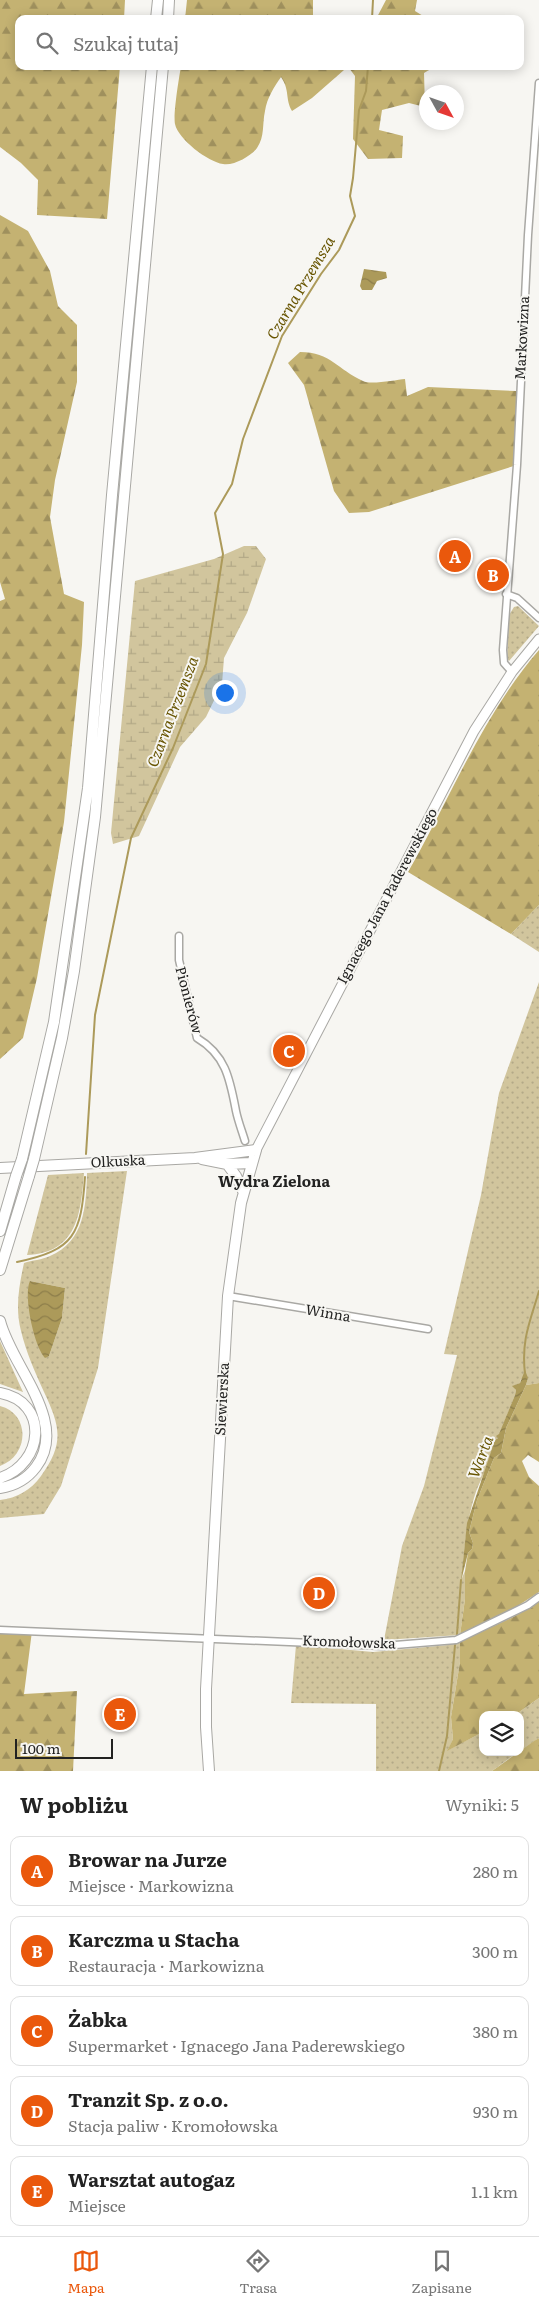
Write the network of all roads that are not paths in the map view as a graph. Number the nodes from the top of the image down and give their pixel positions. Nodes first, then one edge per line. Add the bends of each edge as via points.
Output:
1 (158, 0) edge
2 (170, 0) edge
3 (156, 15) edge
4 (168, 15) edge
5 (152, 70) edge
6 (163, 70) edge
7 (539, 83) edge
8 (506, 594) junction
9 (539, 618) edge
10 (539, 639) edge
11 (512, 672) junction
12 (179, 936) dead end
13 (245, 1141) dead end
14 (256, 1150) junction
15 (195, 1158) junction
16 (37, 1162) junction
17 (251, 1163) junction
18 (228, 1164) junction
19 (0, 1168) edge
20 (15, 1172) junction
21 (243, 1191) junction
22 (0, 1231) edge
23 (0, 1270) edge
24 (228, 1296) junction
25 (0, 1321) edge
26 (428, 1330) dead end
27 (0, 1393) edge
28 (0, 1478) edge
29 (0, 1488) edge
30 (539, 1596) edge
31 (0, 1630) edge
32 (209, 1638) junction
33 (209, 1771) edge

1 - 3 main road
2 - 4 main road
5 - 20 main road, bridge via 80,854 54,1022 22,1159
6 - 16 main road via 95,817 62,1038
7 - 8 street, Markowizna via 517,465
8 - 9 street via 517,598
8 - 11 street, Markowizna via 503,659
10 - 11 main road, Ignacego Jana Paderewskiego
11 - 14 main road, Ignacego Jana Paderewskiego via 456,765
12 - 13 street, Pionierów via 179,960 197,1038 217,1053 226,1068
14 - 15 main road, Olkuska
14 - 17 main road, Ignacego Jana Paderewskiego
15 - 16 main road, Olkuska
15 - 18 main road, Olkuska
16 - 20 main road, Olkuska
16 - 23 main road, bridge
17 - 18 main road, Olkuska
17 - 21 main road, Siewierska
18 - 21 main road
19 - 20 main road, Olkuska
20 - 22 main road
21 - 24 main road, Siewierska
24 - 26 street, Winna
24 - 32 main road, Siewierska
25 - 29 main road via 43,1411 47,1437 43,1454 34,1469 21,1481
27 - 28 main road via 24,1404 32,1416 35,1431 33,1447 26,1461 14,1472
30 - 32 street, Kromołowska via 528,1605 456,1640 383,1646
31 - 32 street
32 - 33 main road, Siewierska via 206,1727

